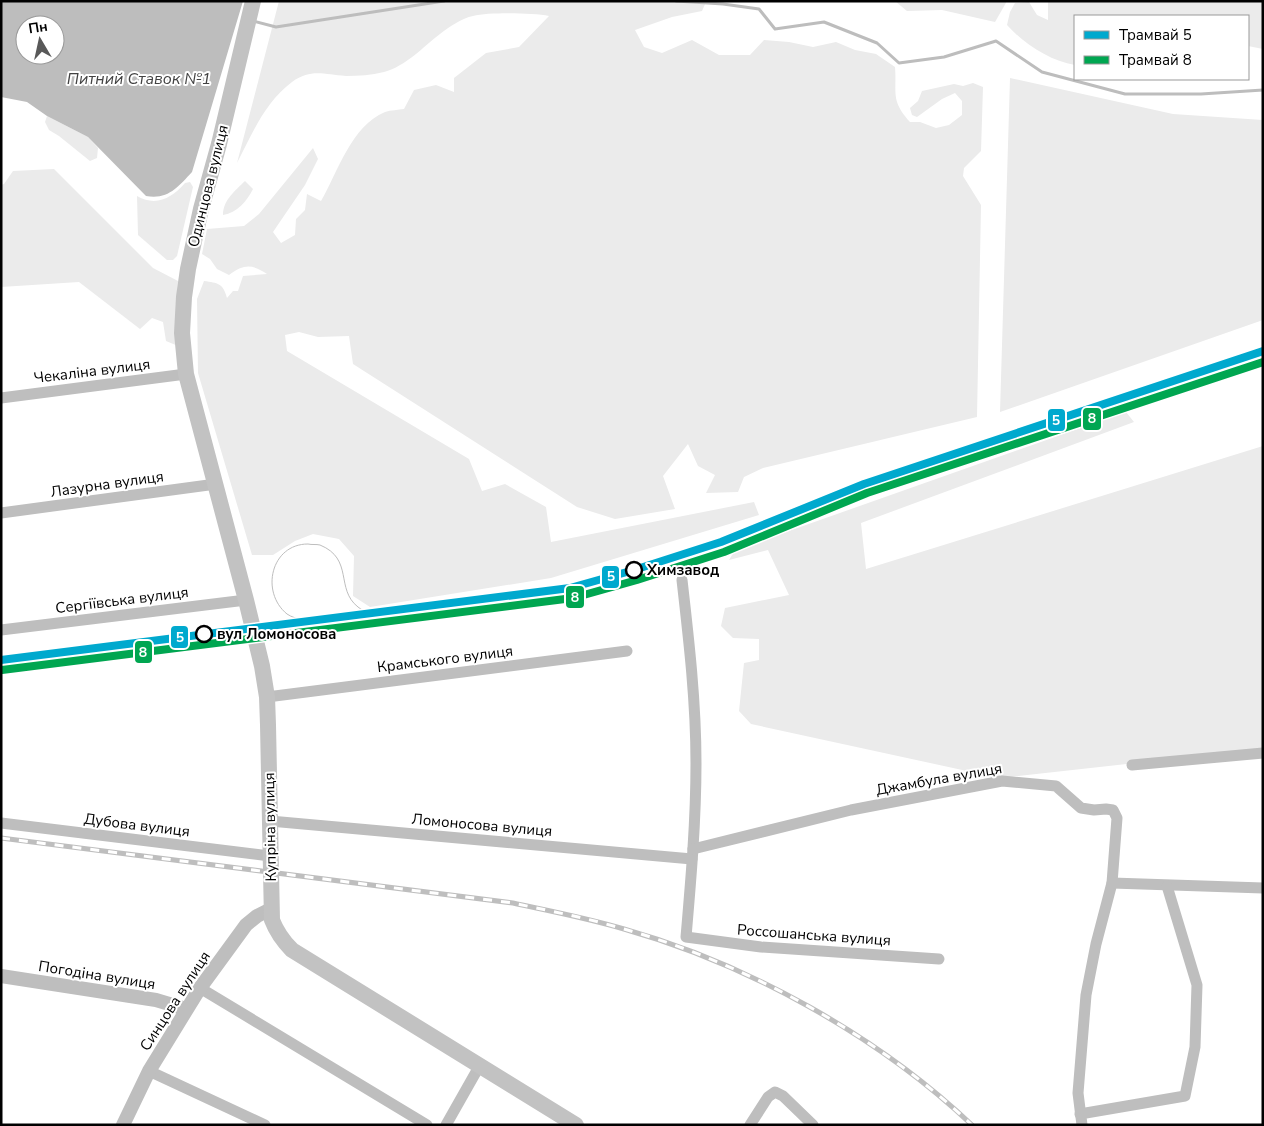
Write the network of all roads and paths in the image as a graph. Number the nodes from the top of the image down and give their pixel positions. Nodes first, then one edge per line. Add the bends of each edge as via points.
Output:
1 (253, 1) edge
2 (186, 374) junction
3 (1, 398) edge
4 (216, 484) junction
5 (1, 513) edge
6 (682, 580) dead end
7 (246, 600) junction
8 (1, 630) edge
9 (627, 651) dead end
10 (267, 696) junction
11 (1263, 753) edge
12 (1132, 765) dead end
13 (270, 821) junction
14 (1, 823) edge
15 (693, 854) junction
16 (270, 856) junction
17 (1112, 884) junction
18 (1167, 886) junction
19 (1263, 888) edge
20 (271, 909) junction
21 (939, 959) dead end
22 (1, 976) edge
23 (200, 988) junction
24 (186, 1009) junction
25 (480, 1065) junction
26 (149, 1071) junction
27 (1081, 1120) edge
28 (123, 1125) edge
29 (266, 1125) edge
30 (427, 1125) edge
31 (446, 1125) edge
32 (576, 1125) edge
33 (750, 1125) edge
34 (813, 1125) edge

1 - 2 main road, Одинцова вулиця via 188,269 182,333
2 - 3 street, Чекаліна вулиця
2 - 4 main road, Купріна вулиця
4 - 5 street, Лазурна вулиця
4 - 7 main road, Купріна вулиця
6 - 15 street via 690,649 696,762
7 - 8 street, Сергіївська вулиця
7 - 10 main road, Купріна вулиця
9 - 10 street, Крамського вулиця
10 - 13 main road, Купріна вулиця
11 - 12 street
13 - 15 street, Ломоносова вулиця
13 - 16 main road, Купріна вулиця
14 - 16 street, Дубова вулиця
15 - 17 street, Джамбула вулиця via 851,810 1002,781 1056,786 1081,808 1113,810 1117,818
15 - 21 street, Россошанська вулиця via 686,938 761,947
16 - 20 main road, Купріна вулиця
17 - 18 street
17 - 27 street via 1086,995 1078,1094
18 - 19 street
18 - 27 street via 1197,985 1195,1047 1185,1096
20 - 23 street, Синцова вулиця via 246,925
20 - 25 main road, Купріна вулиця via 276,932 292,950
22 - 24 street, Погодіна вулиця via 156,1000
23 - 24 street, Синцова вулиця
23 - 30 street
24 - 26 street, Синцова вулиця
25 - 31 street
25 - 32 main road, Купріна вулиця
26 - 28 street, Синцова вулиця
26 - 29 street
33 - 34 street via 768,1097 775,1092

